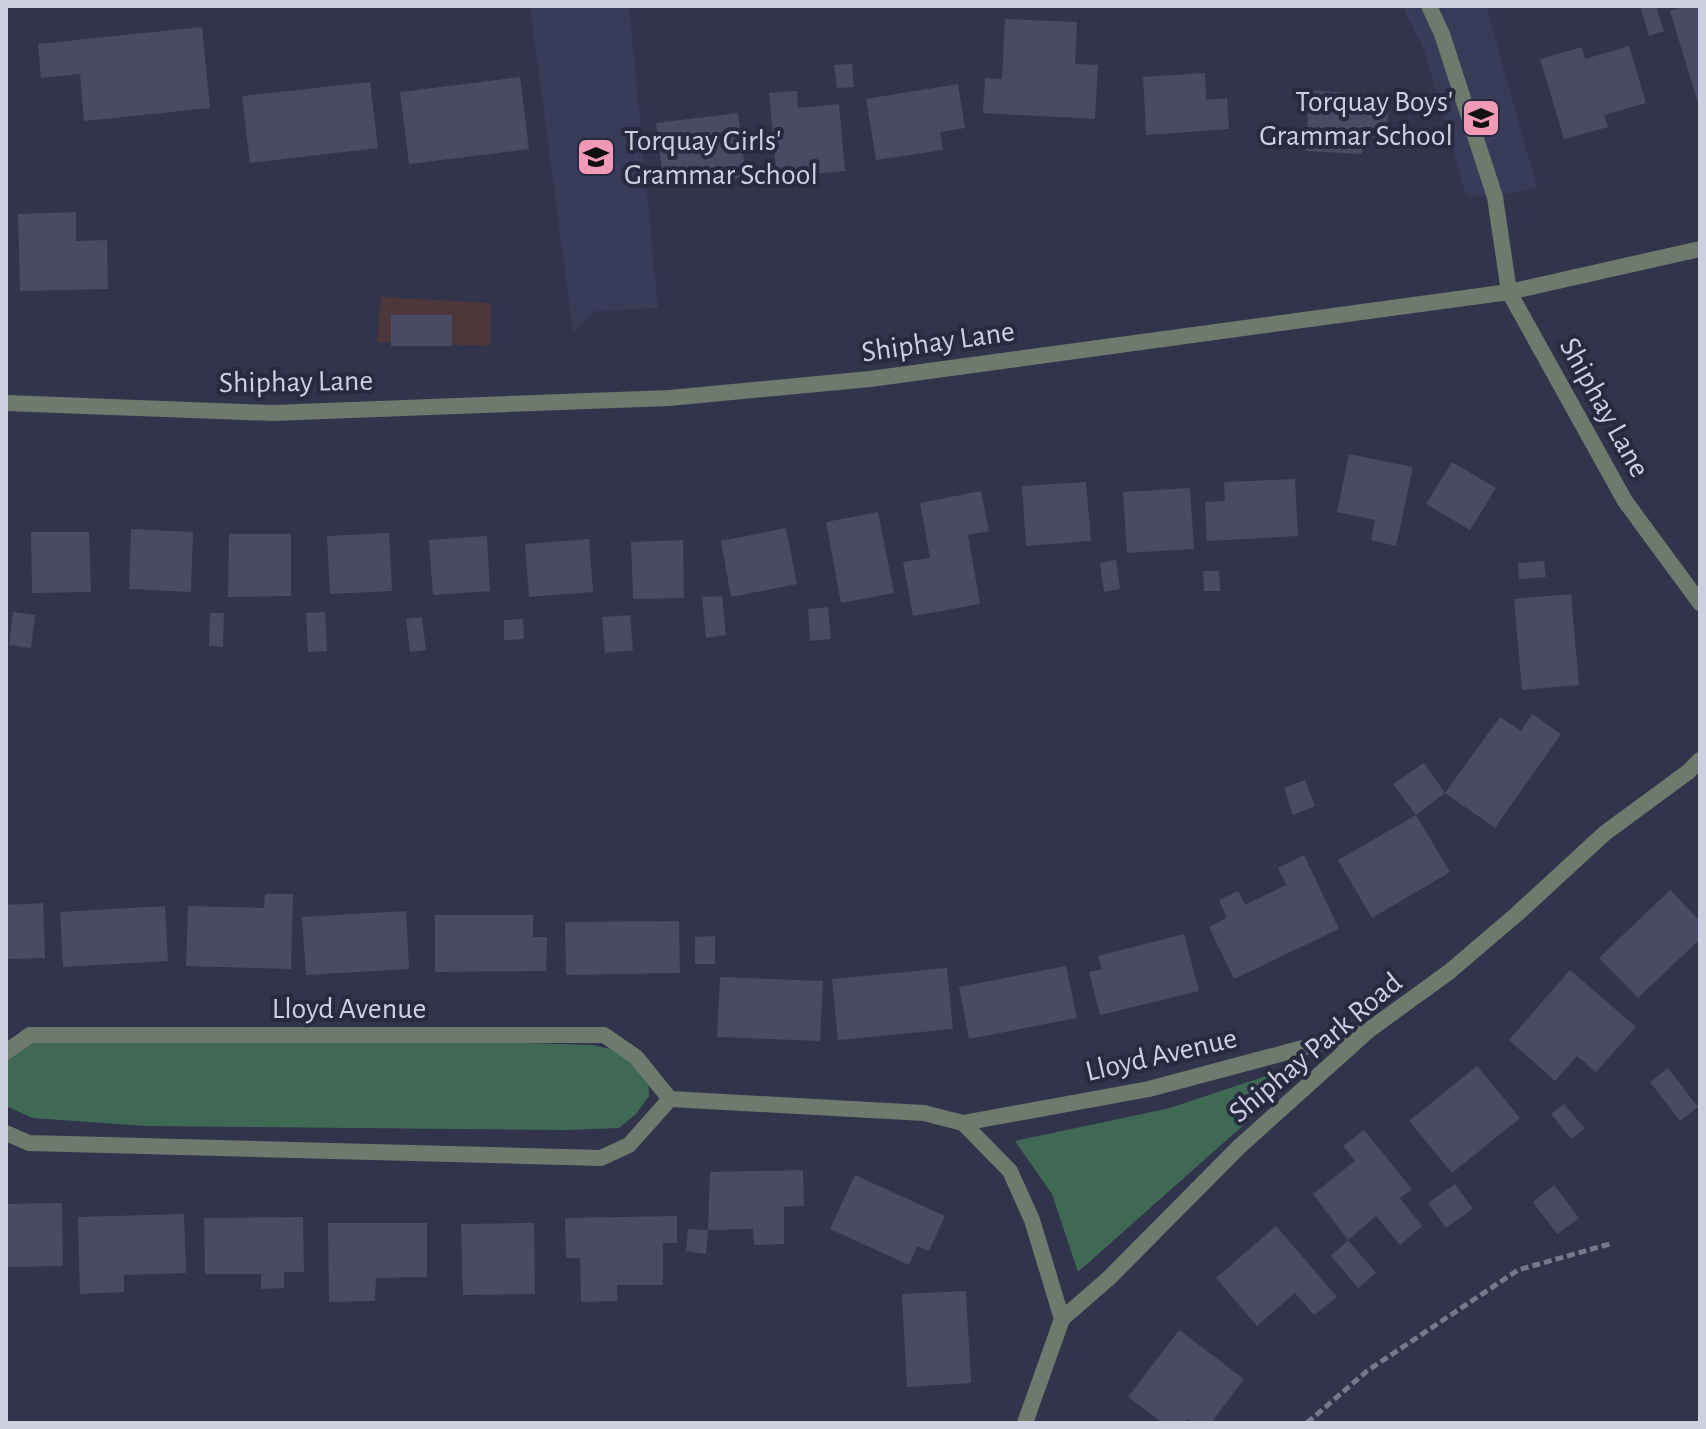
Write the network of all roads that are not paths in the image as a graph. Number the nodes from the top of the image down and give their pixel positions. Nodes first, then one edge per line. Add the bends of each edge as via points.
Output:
1 (1429, 6) edge
2 (1444, 6) edge
3 (1442, 34) junction
4 (1700, 249) edge
5 (1509, 292) junction
6 (6, 403) edge
7 (1700, 603) edge
8 (1700, 760) edge
9 (1369, 1030) junction
10 (6, 1052) edge
11 (670, 1099) junction
12 (963, 1123) junction
13 (6, 1133) edge
14 (1062, 1319) junction
15 (1025, 1423) edge

1 - 3 street
2 - 3 street
3 - 5 street via 1495,197
4 - 5 street
5 - 6 street, Shiphay Lane via 870,379 669,398 272,413
5 - 7 street, Shiphay Lane via 1625,501
8 - 9 street, Shiphay Park Road via 1605,833 1449,972
9 - 12 street, Lloyd Avenue via 1149,1089
9 - 14 street, Shiphay Park Road
10 - 11 street, Lloyd Avenue via 30,1035 604,1035 636,1057
11 - 12 street, Lloyd Avenue via 924,1113
11 - 13 street via 629,1145 601,1158 29,1143
12 - 14 street via 1010,1171 1032,1220
14 - 15 street, Shiphay Park Road

